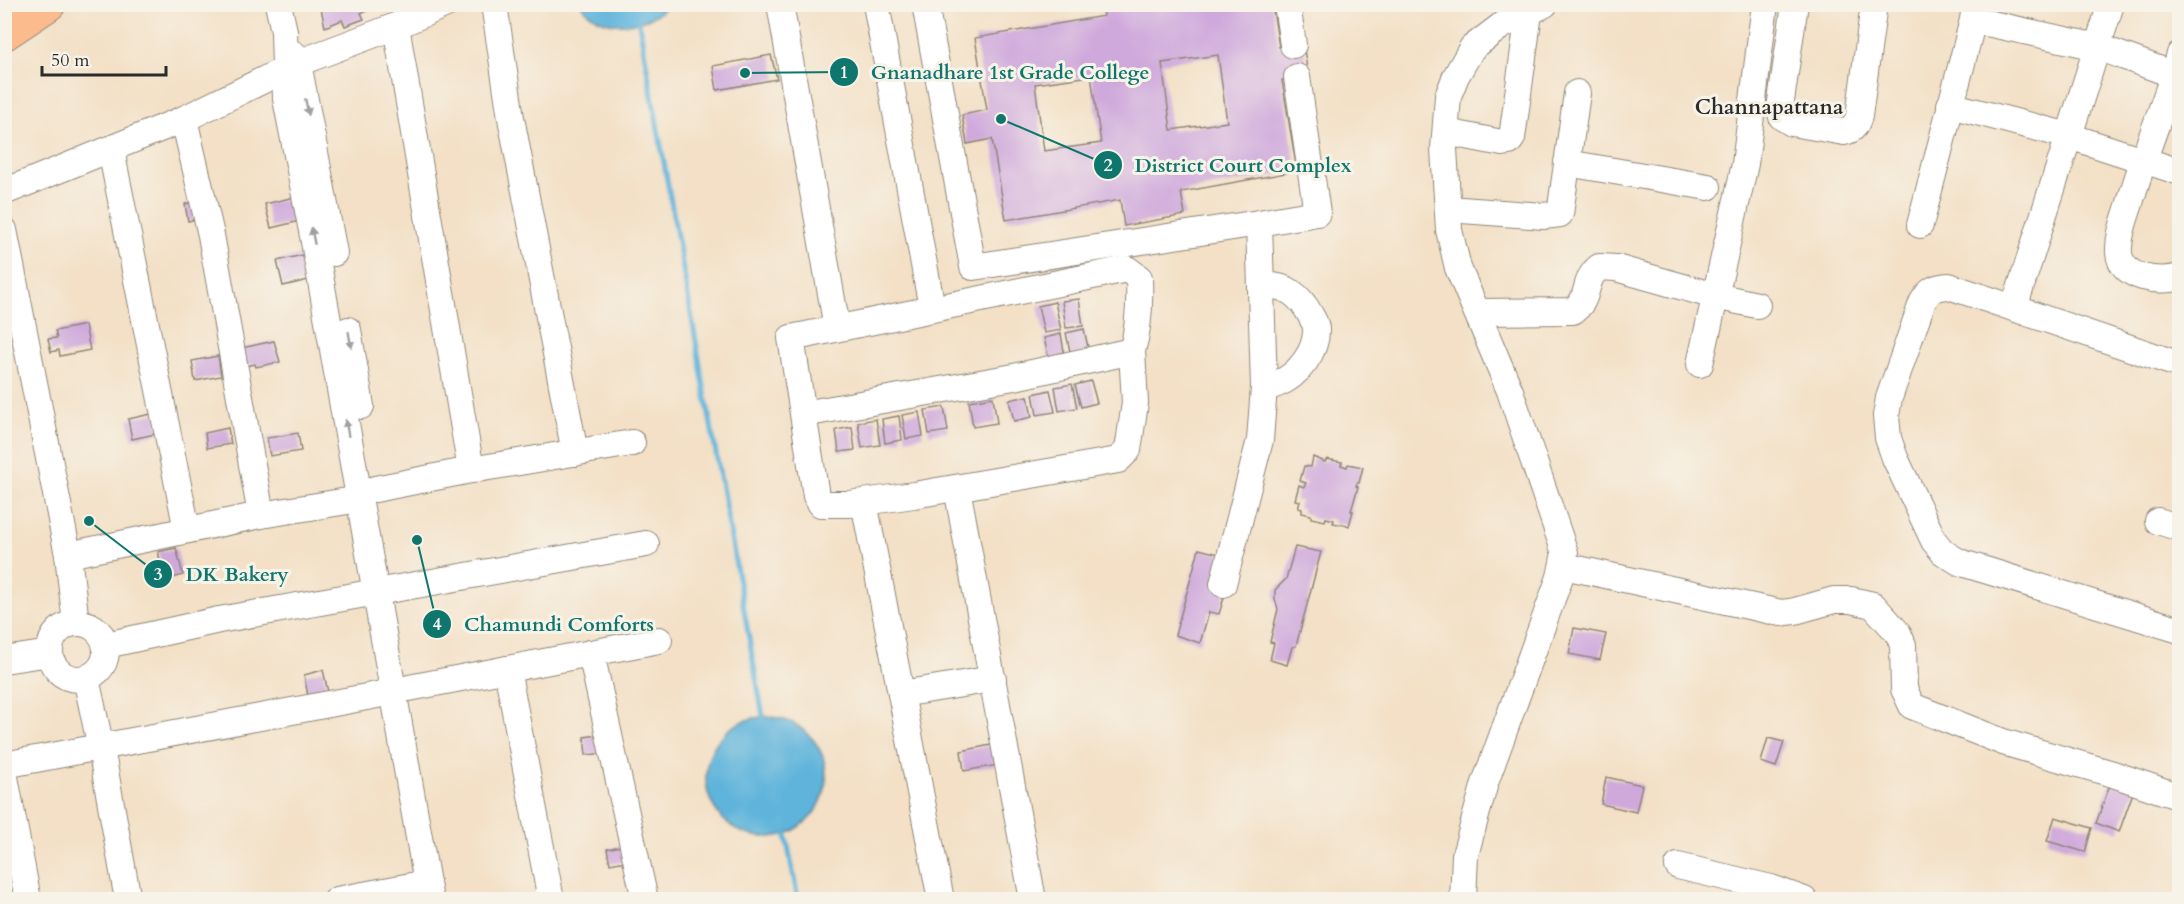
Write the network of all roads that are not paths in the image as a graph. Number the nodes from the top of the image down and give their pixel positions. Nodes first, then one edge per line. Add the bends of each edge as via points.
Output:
1 (49, 4) edge
2 (278, 4) edge
3 (446, 4) edge
4 (494, 4) edge
5 (780, 4) edge
6 (876, 4) edge
7 (925, 4) edge
8 (1287, 4) edge
9 (1765, 4) edge
10 (1795, 4) edge
11 (1874, 4) edge
12 (2112, 4) edge
13 (1537, 9) edge
14 (1974, 12) edge
15 (396, 26) junction
16 (4, 34) edge
17 (1293, 45) dead end
18 (2098, 47) junction
19 (292, 66) junction
20 (2177, 69) edge
21 (1297, 77) dead end
22 (1577, 93) dead end
23 (1950, 105) junction
24 (184, 119) junction
25 (1446, 132) junction
26 (2069, 136) junction
27 (111, 150) junction
28 (2143, 160) junction
29 (1568, 164) junction
30 (2180, 172) edge
31 (1708, 188) dead end
32 (4, 192) edge
33 (1448, 209) junction
34 (1259, 223) junction
35 (1920, 225) dead end
36 (4, 230) edge
37 (2180, 277) edge
38 (1262, 286) junction
39 (1715, 296) junction
40 (1757, 305) dead end
41 (932, 308) junction
42 (2014, 308) junction
43 (1477, 312) junction
44 (837, 328) junction
45 (1132, 351) junction
46 (1700, 364) dead end
47 (2180, 366) edge
48 (1263, 387) junction
49 (803, 414) junction
50 (632, 443) dead end
51 (575, 453) junction
52 (471, 470) junction
53 (957, 488) junction
54 (368, 494) junction
55 (864, 502) junction
56 (261, 515) junction
57 (187, 530) junction
58 (646, 544) dead end
59 (68, 555) junction
60 (1564, 566) junction
61 (1223, 584) dead end
62 (384, 590) junction
63 (76, 623) junction
64 (2180, 630) edge
65 (659, 640) dead end
66 (106, 645) junction
67 (50, 653) junction
68 (591, 653) junction
69 (4, 660) edge
70 (507, 669) junction
71 (86, 678) junction
72 (993, 679) junction
73 (401, 690) junction
74 (902, 694) junction
75 (101, 748) junction
76 (4, 765) edge
77 (4, 772) edge
78 (2180, 797) edge
79 (1678, 866) dead end
80 (428, 891) edge
81 (1749, 891) edge
82 (28, 900) edge
83 (128, 900) edge
84 (337, 900) edge
85 (447, 900) edge
86 (551, 900) edge
87 (645, 900) edge
88 (941, 900) edge
89 (1033, 900) edge
90 (1463, 900) edge
91 (1804, 900) edge

1 - 16 highway
2 - 19 street
3 - 15 street
4 - 51 street via 511,118
5 - 44 street
6 - 41 street
7 - 34 street via 973,267
8 - 17 street
9 - 39 street via 1744,164
10 - 11 street via 1780,108 1782,117 1792,123 1844,132 1851,131 1859,116
12 - 18 street
13 - 25 street via 1501,26 1472,48 1448,96
13 - 25 street via 1512,138 1502,143
14 - 18 street
14 - 23 street
15 - 19 street
15 - 52 street
18 - 20 street
18 - 26 street
19 - 24 street
19 - 54 street via 286,99
20 - 28 street
21 - 34 street via 1317,213
22 - 29 street
23 - 26 street
23 - 35 street
24 - 27 street
24 - 56 street via 211,235
25 - 33 street
26 - 28 street
26 - 42 street
27 - 32 street
27 - 57 street
28 - 30 street
28 - 37 street via 2119,255 2124,267 2137,275 2155,280
29 - 31 street
29 - 33 street via 1560,214
33 - 43 street via 1458,268
34 - 38 street
36 - 59 street
38 - 48 street
38 - 48 street via 1274,285 1295,293 1316,327 1312,351 1296,372 1278,384
39 - 40 street
39 - 43 street via 1616,268 1599,267 1590,274 1581,306 1573,311
39 - 46 street
41 - 44 street
41 - 45 street via 1127,269 1139,279 1137,335
42 - 47 street
42 - 64 street via 1949,286 1935,286 1922,303 1889,398 1886,416 1892,448 1934,541 1959,562
43 - 60 street via 1510,392 1558,530 1565,553
44 - 49 street via 791,338
45 - 49 street via 1014,377
45 - 53 street via 1135,403 1128,450 1119,460
48 - 61 street via 1260,440
49 - 55 street via 816,496 821,504
50 - 51 street
51 - 52 street
52 - 54 street
53 - 55 street
53 - 72 street
54 - 56 street
54 - 62 street
55 - 74 street
56 - 57 street
57 - 59 street
58 - 62 street
59 - 63 street
60 - 78 street via 1781,612 1834,600 1873,605 1898,633 1903,645 1904,689 1912,706 2003,742
60 - 90 street via 1485,783 1465,855
62 - 66 street
62 - 73 street
63 - 66 street via 98,631
63 - 67 street via 55,637
65 - 68 street
66 - 71 street via 104,662
67 - 69 street
67 - 71 street via 62,674
68 - 70 street
68 - 87 street
70 - 73 street
70 - 86 street
71 - 75 street
72 - 74 street
72 - 89 street
73 - 75 street
73 - 80 street
73 - 85 street
74 - 88 street
75 - 76 street
75 - 83 street
77 - 82 street
79 - 81 street
80 - 84 street
81 - 91 street

